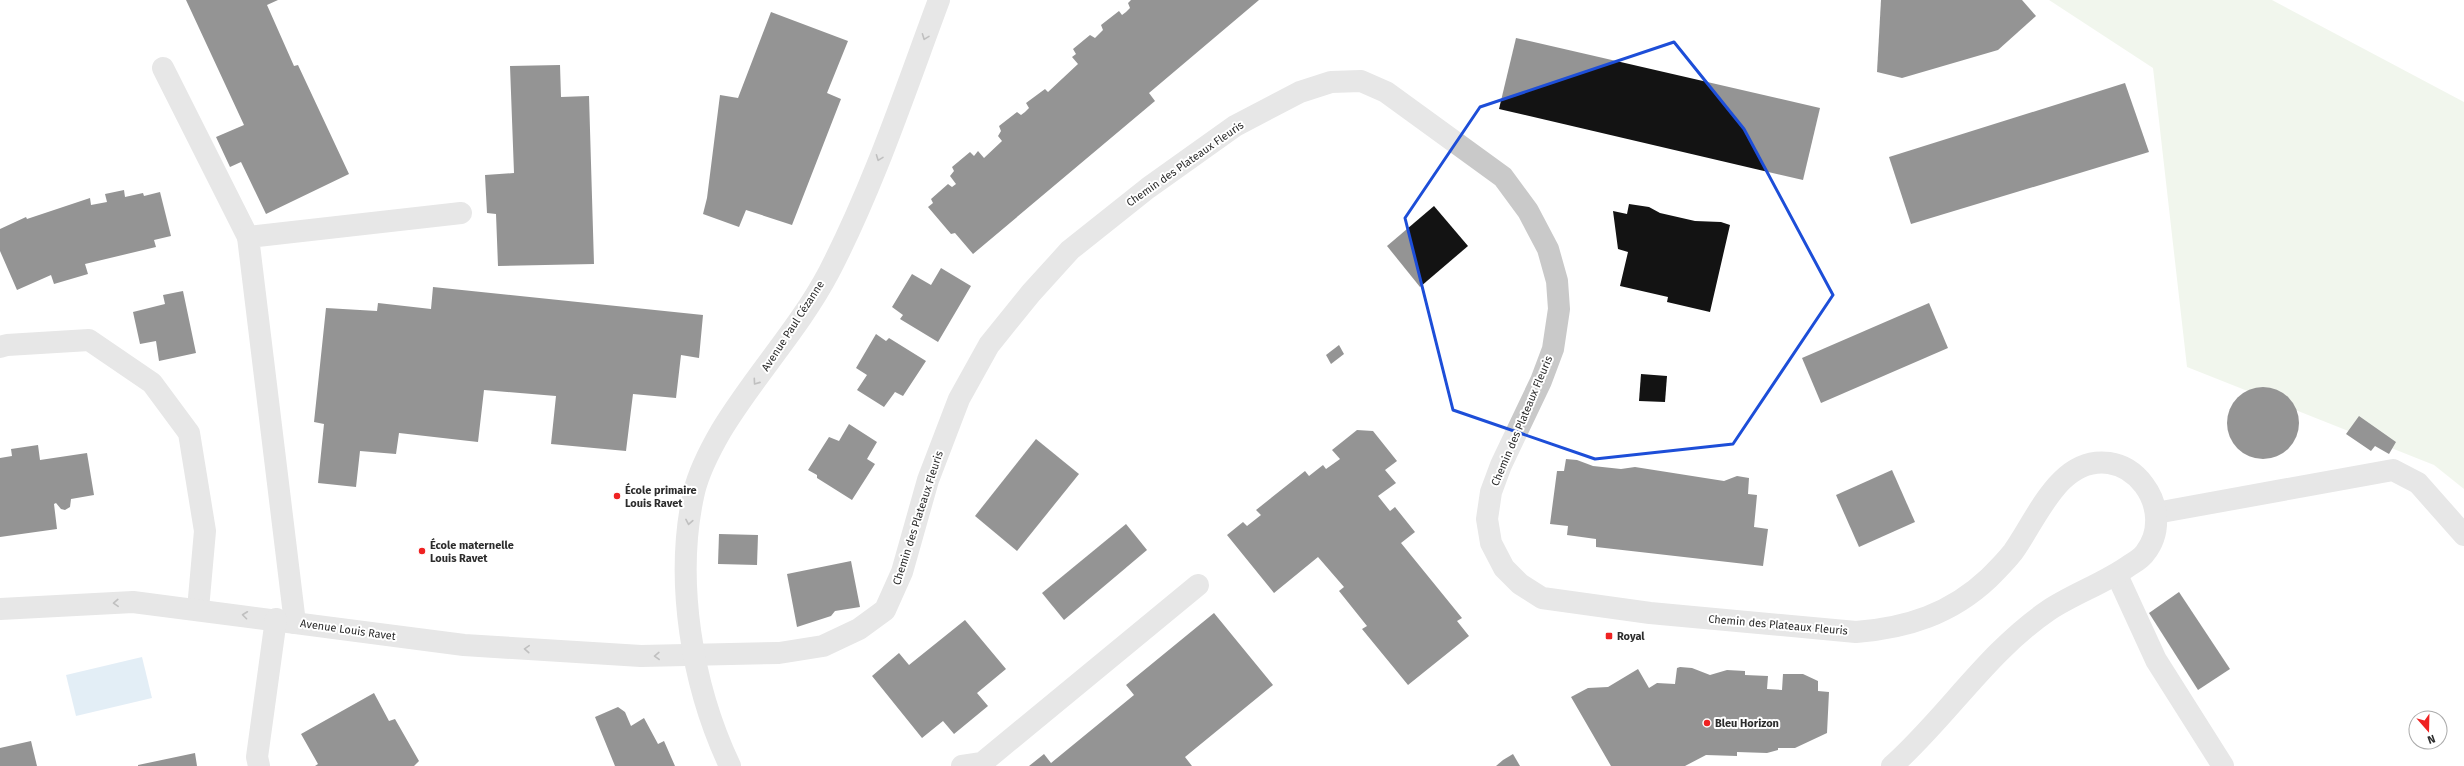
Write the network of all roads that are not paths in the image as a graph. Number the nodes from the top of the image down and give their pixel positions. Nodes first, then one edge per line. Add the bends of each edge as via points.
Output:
1 (939, 0) edge
2 (163, 68) dead end
3 (461, 213) dead end
4 (248, 238) junction
5 (0, 347) edge
6 (2156, 514) junction
7 (2464, 535) edge
8 (2117, 575) junction
9 (1198, 585) dead end
10 (0, 609) edge
11 (198, 610) junction
12 (285, 621) junction
13 (696, 654) junction
14 (259, 766) edge
15 (730, 766) edge
16 (962, 766) edge
17 (1892, 766) edge
18 (2223, 766) edge

1 -> 13 street, Avenue Paul Cézanne via 864,198 828,274 722,430 704,464 694,491 688,531 687,605
2 - 4 street
3 - 4 street
4 - 12 street
5 - 11 street via 6,344 89,340 152,383 189,433 205,530
6 - 7 street via 2393,470 2418,484
6 - 8 street, Chemin des Plateaux Fleuris via 2155,535 2145,554
6 - 13 street, Chemin des Plateaux Fleuris via 2151,495 2139,479 2121,465 2099,462 2075,469 2055,488 2012,554 1988,579 1957,602 1923,620 1886,630 1856,632 1666,614 1542,598 1520,584 1504,568 1491,543 1487,519 1491,492 1501,465 1541,381 1553,349 1559,309 1557,281 1548,249 1528,211 1503,177 1386,92 1361,81 1331,82 1300,92 1235,126 1166,174 1070,250 1031,293 989,345 959,399 928,480 902,572 885,610 859,629 823,646 779,652
8 - 17 street, Chemin des Plateaux Fleuris via 2049,610 2006,645
8 - 18 street via 2156,660
9 - 16 street via 982,762
11 -> 10 street, Avenue Louis Ravet via 133,602
12 -> 11 street, Avenue Louis Ravet
13 -> 12 street, Avenue Louis Ravet via 641,656 464,645
12 - 14 street via 257,757
13 - 15 street, Avenue Paul Cézanne via 702,695

